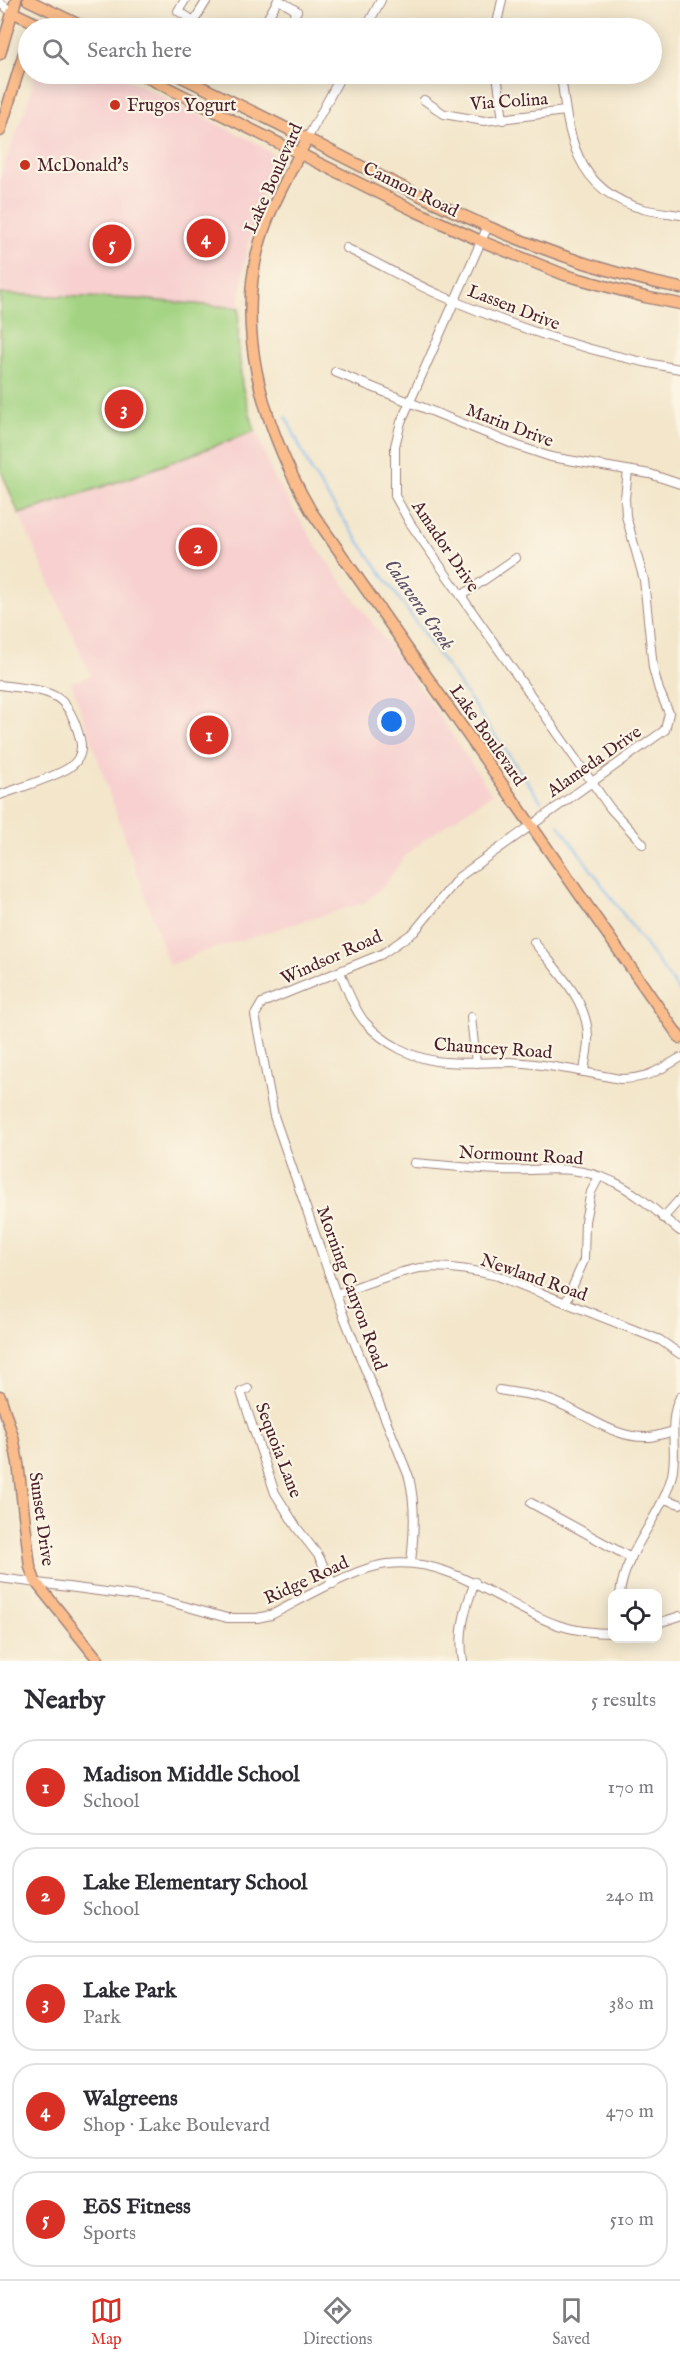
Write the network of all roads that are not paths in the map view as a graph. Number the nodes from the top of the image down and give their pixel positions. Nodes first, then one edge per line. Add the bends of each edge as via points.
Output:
1 (16, 0) edge
2 (28, 0) edge
3 (185, 0) edge
4 (207, 0) edge
5 (279, 0) edge
6 (381, 0) edge
7 (502, 0) edge
8 (0, 3) edge
9 (40, 3) edge
10 (12, 12) junction
11 (21, 18) edge
12 (35, 18) edge
13 (68, 18) edge
14 (189, 18) edge
15 (196, 18) edge
16 (268, 18) edge
17 (292, 18) edge
18 (371, 18) edge
19 (498, 18) edge
20 (0, 54) edge
21 (18, 72) edge
22 (161, 84) edge
23 (194, 84) edge
24 (337, 84) edge
25 (498, 84) edge
26 (562, 84) edge
27 (165, 86) joint
28 (424, 100) dead end
29 (565, 111) junction
30 (503, 120) junction
31 (0, 131) edge
32 (307, 139) junction
33 (301, 153) junction
34 (680, 215) edge
35 (487, 228) junction
36 (481, 241) junction
37 (346, 248) dead end
38 (680, 288) edge
39 (456, 301) junction
40 (680, 304) edge
41 (680, 369) edge
42 (335, 372) dead end
43 (410, 402) junction
44 (628, 471) junction
45 (680, 484) edge
46 (516, 558) dead end
47 (461, 596) junction
48 (0, 685) edge
49 (592, 782) junction
50 (0, 795) edge
51 (530, 824) junction
52 (643, 844) dead end
53 (534, 942) dead end
54 (340, 972) junction
55 (471, 1017) dead end
56 (255, 1023) joint
57 (680, 1038) edge
58 (680, 1058) edge
59 (476, 1063) junction
60 (584, 1072) junction
61 (414, 1163) dead end
62 (599, 1177) junction
63 (680, 1199) edge
64 (663, 1218) junction
65 (680, 1232) edge
66 (336, 1294) junction
67 (566, 1302) junction
68 (680, 1354) edge
69 (248, 1389) dead end
70 (499, 1390) dead end
71 (0, 1396) edge
72 (680, 1397) edge
73 (672, 1432) junction
74 (664, 1499) junction
75 (531, 1503) dead end
76 (680, 1504) edge
77 (631, 1558) junction
78 (411, 1563) junction
79 (0, 1578) edge
80 (35, 1581) junction
81 (475, 1582) junction
82 (333, 1584) junction
83 (620, 1589) edge
84 (680, 1616) edge
85 (662, 1621) edge
86 (608, 1633) edge
87 (99, 1661) edge
88 (463, 1661) edge

1 - 10 main road
2 - 9 main road
3 - 14 street via 178,11
4 - 15 street
5 - 16 street
5 - 17 street via 297,11
6 - 18 street
7 - 19 street
8 - 10 street
9 - 12 main road
9 - 13 main road
10 - 11 main road
10 - 20 main road
21 - 31 main road
22 - 27 main road, Cannon Road
23 - 32 main road, Cannon Road
24 - 32 street, Lake Boulevard
25 - 30 street
26 - 29 street
27 - 33 main road, Cannon Road
28 - 30 street, Via Colina via 444,114
29 - 30 street, Via Colina
29 - 34 street via 580,162 597,183 618,199
32 - 33 main road, Lake Boulevard
32 - 35 main road, Cannon Road
33 - 36 main road, Cannon Road
33 - 51 main road, Lake Boulevard via 267,222 253,278 255,368 273,432 311,511
35 - 36 street, Amador Drive
35 - 38 main road, Cannon Road via 570,260
36 - 39 street, Amador Drive
36 - 40 main road, Cannon Road via 565,275
37 - 39 street, Lassen Drive
39 - 41 street, Lassen Drive via 570,344
39 - 43 street, Amador Drive
42 - 43 street, Marin Drive
43 - 44 street, Marin Drive via 551,457
43 - 47 street, Amador Drive via 395,446 395,496
44 - 45 street, Marin Drive
44 - 49 street, Alameda Drive via 626,516 644,580 653,668 669,712 664,730
46 - 47 street
47 - 49 street, Amador Drive
48 - 50 street via 41,691 64,702 75,719 82,748 69,768
49 - 51 street, Alameda Drive
49 - 52 street, Amador Drive
51 - 54 street, Windsor Road via 459,877 414,932 382,954
51 - 57 main road, Lake Boulevard
53 - 60 street via 581,1008 588,1039
54 - 56 street, Windsor Road via 262,1003
54 - 59 street, Chauncey Road via 358,1012 382,1038 427,1060
55 - 59 street
56 - 66 street, Morning Canyon Road via 274,1116
58 - 60 street, Chauncey Road via 653,1075 631,1079
59 - 60 street, Chauncey Road via 545,1065
61 - 62 street, Normount Road via 503,1171 580,1170
62 - 64 street, Normount Road via 641,1198
62 - 67 street via 591,1192 585,1221 584,1260
63 - 64 street
64 - 65 street, Normount Road
66 - 67 street, Newland Road via 407,1271 445,1267 498,1276
66 - 78 street, Morning Canyon Road via 409,1477 415,1525
67 - 68 street, Newland Road via 660,1340
69 - 82 street, Sequoia Lane via 241,1392 275,1492
70 - 73 street via 547,1399 625,1435 650,1437
71 - 80 main road, Sunset Drive via 18,1463
72 - 73 street
73 - 74 street via 673,1473
74 - 76 street
74 - 77 street
75 - 77 street
77 - 83 street
78 - 81 street, Ridge Road
78 - 82 street, Ridge Road via 364,1570
79 - 80 street, Ridge Road
80 - 82 street, Ridge Road via 159,1599 227,1618 271,1615
80 - 87 main road, Sunset Drive
81 - 86 street, Ridge Road via 560,1626
81 - 88 street via 462,1629
84 - 85 street

